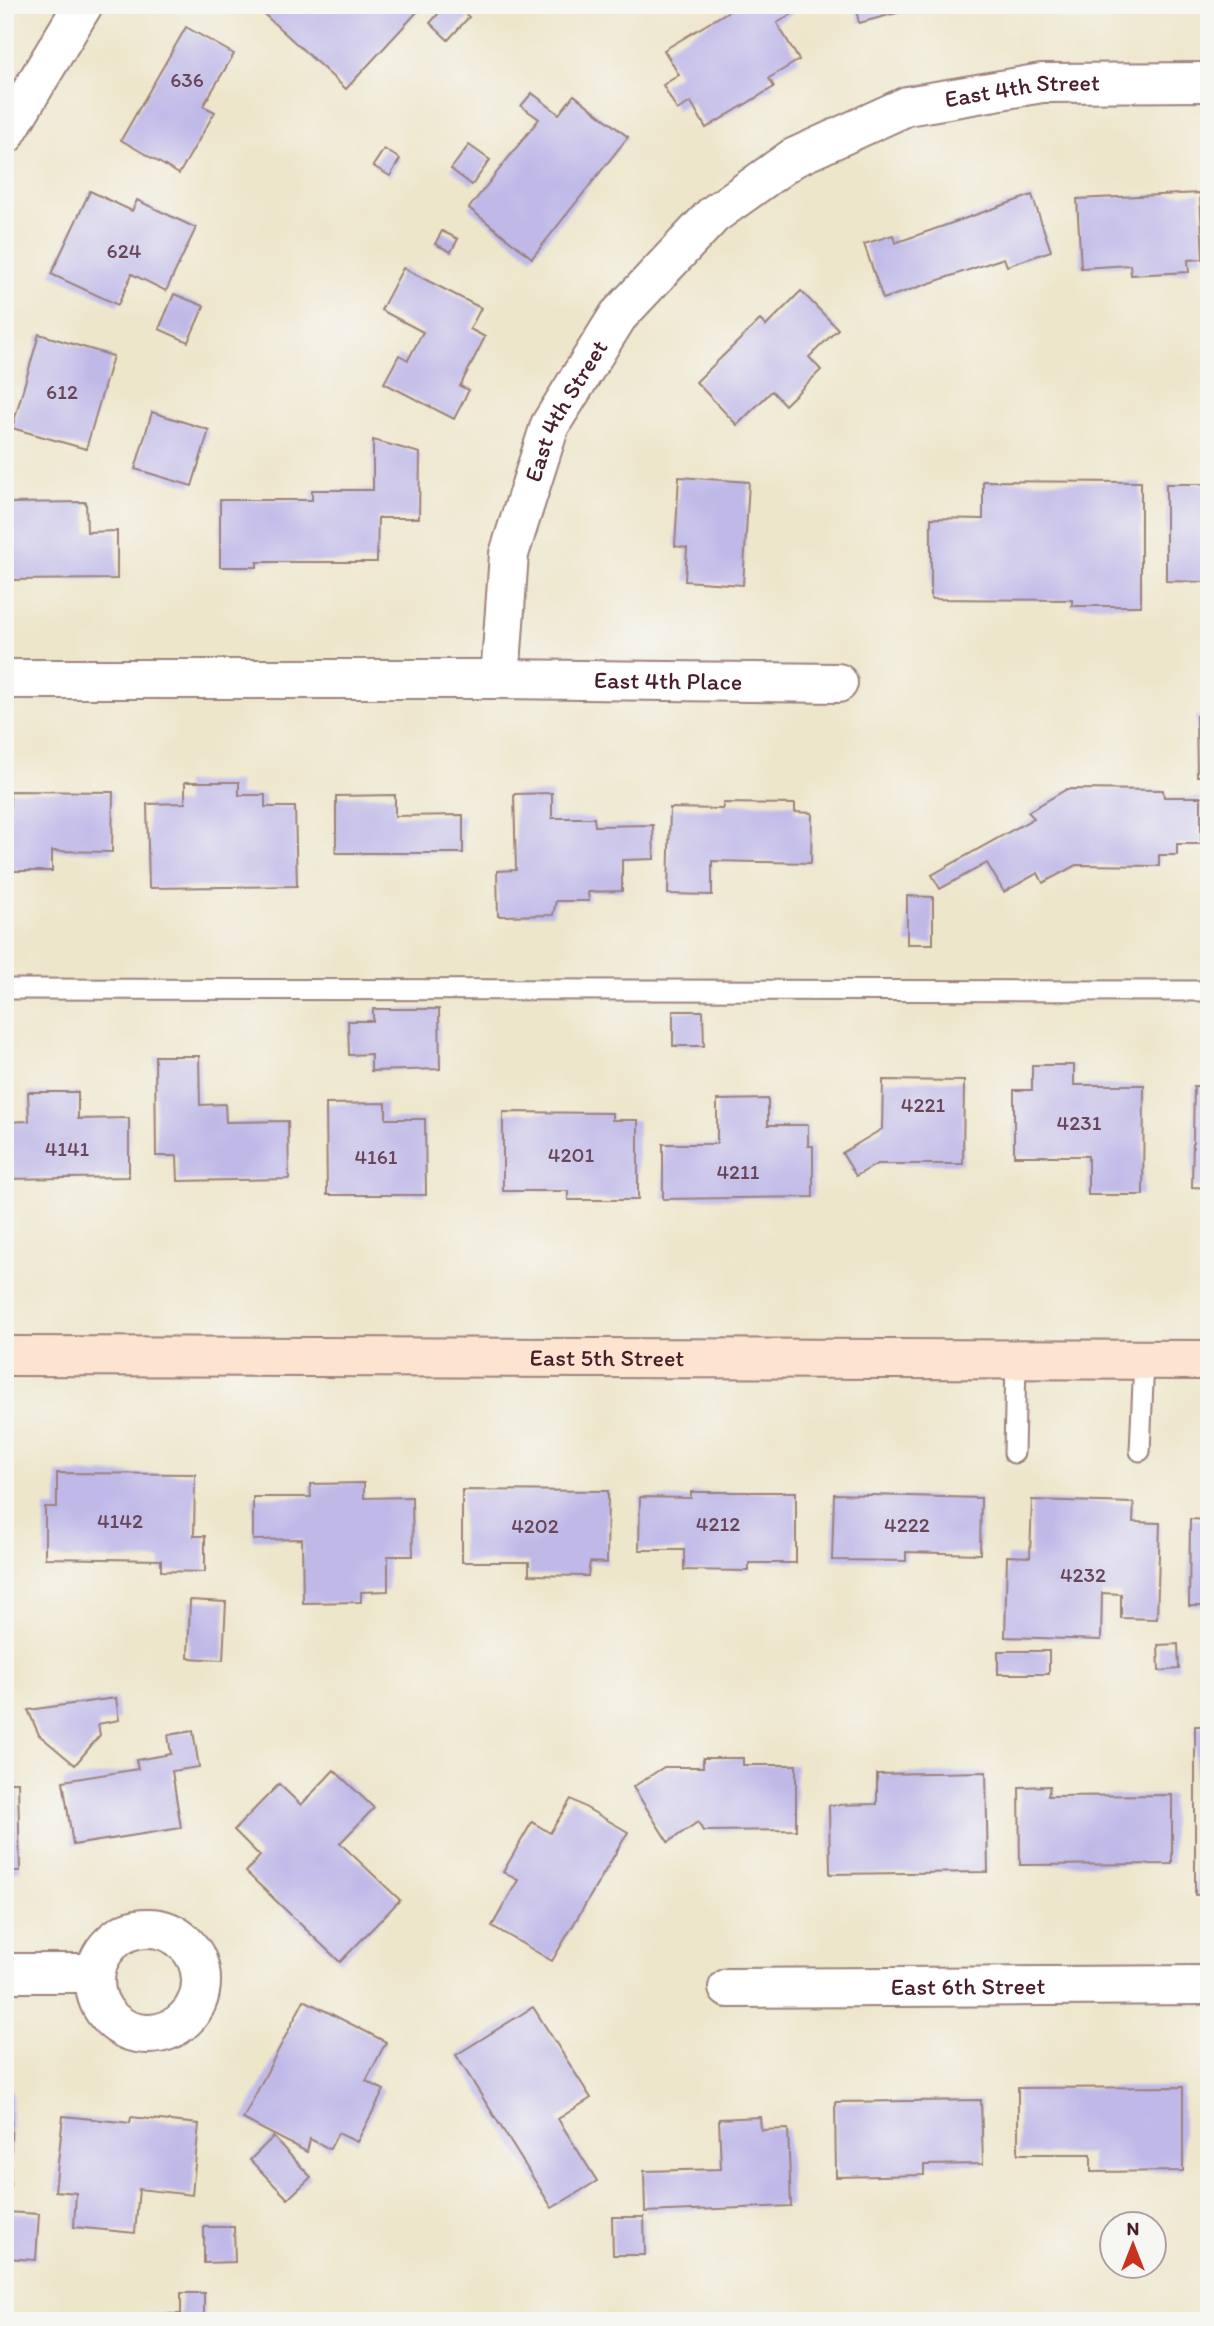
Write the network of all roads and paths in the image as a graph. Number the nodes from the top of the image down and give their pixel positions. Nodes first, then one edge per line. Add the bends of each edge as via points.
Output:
1 (83, 5) edge
2 (1209, 82) edge
3 (5, 135) edge
4 (5, 679) edge
5 (500, 679) junction
6 (838, 683) dead end
7 (5, 989) edge
8 (1209, 991) edge
9 (5, 1356) edge
10 (1016, 1360) junction
11 (1144, 1360) junction
12 (1209, 1360) edge
13 (1140, 1451) dead end
14 (1014, 1453) dead end
15 (5, 1973) edge
16 (95, 1973) dead end
17 (1209, 1985) edge
18 (728, 1988) dead end

1 - 3 street
2 - 5 street, East 4th Street via 1042,83 907,106 793,158 713,215 618,316 550,425 509,554
4 - 5 street
5 - 6 street, East 4th Place
7 - 8 lane
9 - 10 street, East 5th Street
10 - 11 street, East 5th Street
10 - 14 lane
11 - 12 street, East 5th Street
11 - 13 lane
15 - 16 street
17 - 18 street, East 6th Street

